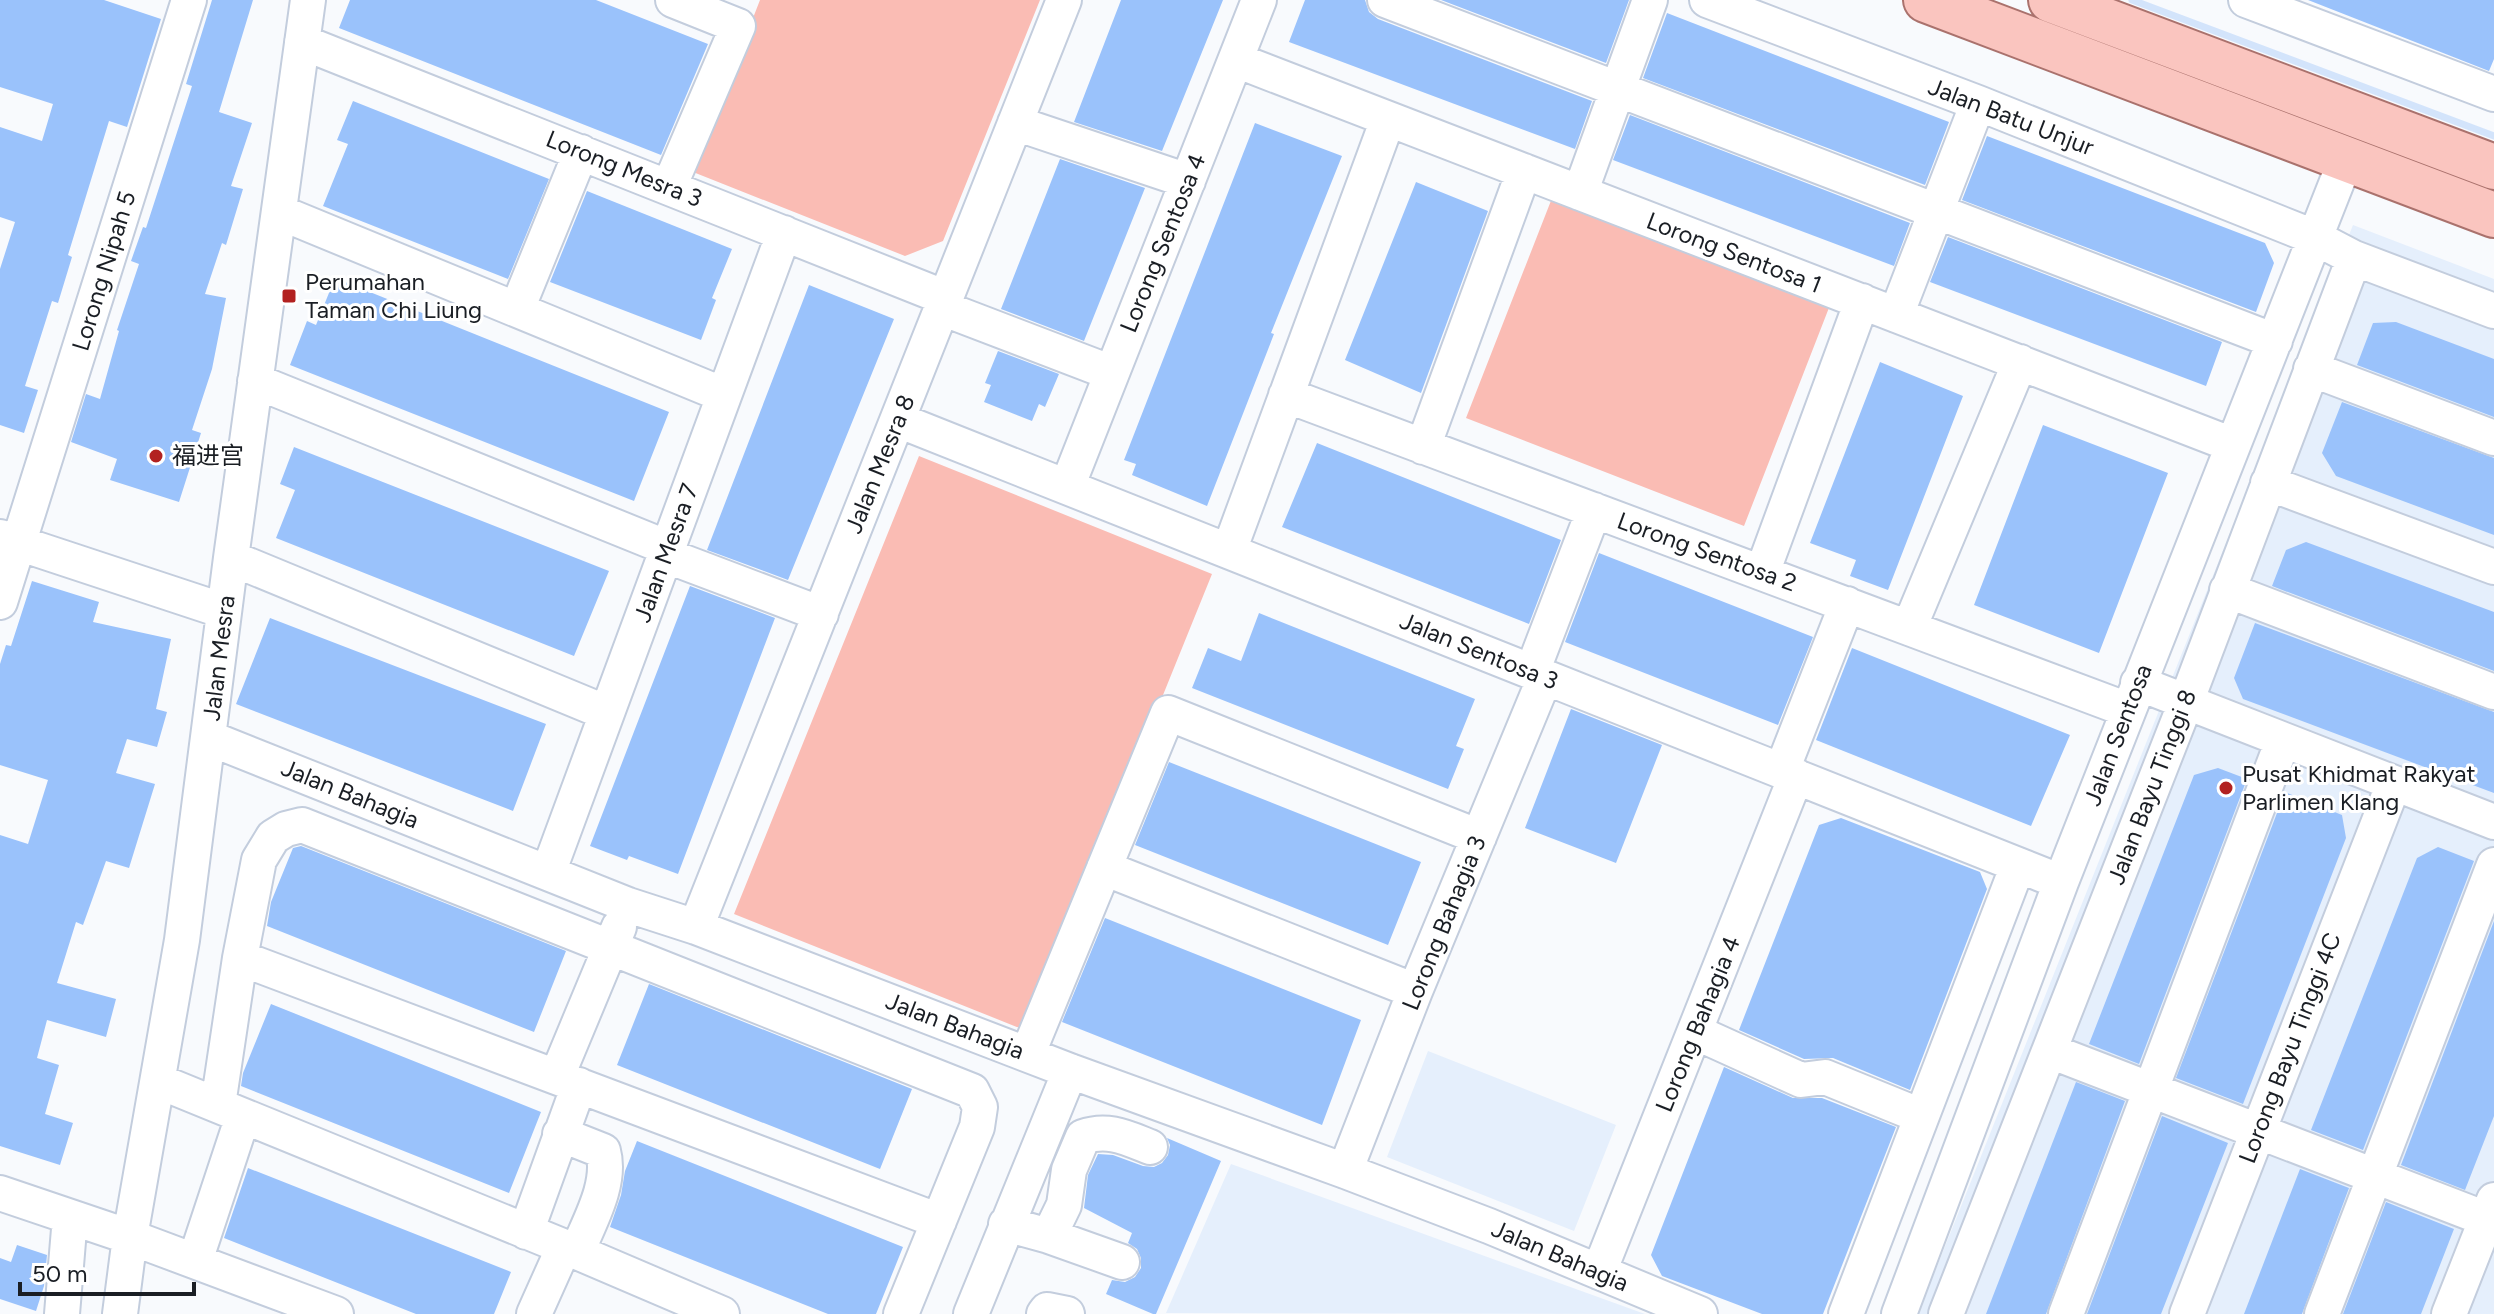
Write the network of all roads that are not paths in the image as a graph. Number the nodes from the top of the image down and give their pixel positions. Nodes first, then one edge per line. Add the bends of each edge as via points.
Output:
1 (189, 0) edge
2 (308, 0) edge
3 (673, 0) edge
4 (1064, 0) edge
5 (1259, 0) edge
6 (1385, 0) edge
7 (1650, 0) edge
8 (1707, 0) edge
9 (1926, 0) edge
10 (2051, 0) edge
11 (2246, 0) edge
12 (302, 42) junction
13 (1236, 60) junction
14 (2491, 82) edge
15 (1619, 88) junction
16 (1978, 103) junction
17 (1388, 119) junction
18 (1015, 123) junction
19 (581, 152) junction
20 (2346, 159) junction
21 (2494, 167) edge
22 (1524, 171) junction
23 (1188, 181) junction
24 (669, 187) junction
25 (1580, 193) junction
26 (1935, 210) junction
27 (279, 212) junction
28 (2494, 215) edge
29 (784, 233) junction
30 (2314, 237) junction
31 (2354, 258) junction
32 (1862, 301) junction
33 (944, 303) junction
34 (517, 309) junction
35 (2494, 311) edge
36 (1896, 315) junction
37 (2275, 341) junction
38 (2020, 362) junction
39 (2311, 369) junction
40 (1112, 373) junction
41 (255, 381) junction
42 (724, 395) junction
43 (1286, 395) junction
44 (898, 420) junction
45 (2494, 438) edge
46 (2233, 445) junction
47 (1423, 447) junction
48 (2268, 483) junction
49 (1067, 487) junction
50 (1594, 510) junction
51 (10, 540) edge
52 (1229, 551) junction
53 (666, 552) junction
54 (231, 558) junction
55 (2494, 567) edge
56 (1762, 573) junction
57 (2227, 590) junction
58 (0, 602) edge
59 (1847, 604) junction
60 (224, 611) junction
61 (821, 614) junction
62 (1909, 628) junction
63 (1539, 674) junction
64 (2494, 692) edge
65 (2133, 696) junction
66 (2186, 702) junction
67 (607, 713) junction
68 (209, 738) junction
69 (2283, 740) junction
70 (1789, 773) junction
71 (2394, 783) junction
72 (2491, 812) edge
73 (1479, 837) junction
74 (2018, 865) junction
75 (2494, 865) edge
76 (1104, 868) junction
77 (548, 873) junction
78 (2061, 882) junction
79 (628, 905) junction
80 (696, 927) junction
81 (610, 947) junction
82 (240, 958) junction
83 (1415, 991) junction
84 (1695, 1032) junction
85 (2050, 1051) junction
86 (1028, 1053) junction
87 (1070, 1071) junction
88 (568, 1080) junction
89 (158, 1081) junction
90 (2151, 1089) junction
91 (231, 1110) junction
92 (1921, 1116) junction
93 (2257, 1131) junction
94 (560, 1134) junction
95 (1150, 1147) dead end
96 (1345, 1171) junction
97 (2375, 1177) junction
98 (0, 1193) edge
99 (2491, 1214) edge
100 (70, 1217) junction
101 (939, 1221) junction
102 (1006, 1224) junction
103 (526, 1232) junction
104 (1049, 1236) junction
105 (130, 1237) junction
106 (570, 1249) junction
107 (195, 1261) junction
108 (1122, 1262) dead end
109 (1599, 1272) junction
110 (62, 1314) edge
111 (120, 1314) edge
112 (336, 1314) edge
113 (534, 1314) edge
114 (722, 1314) edge
115 (901, 1314) edge
116 (971, 1314) edge
117 (1044, 1314) edge
118 (1067, 1314) edge
119 (1700, 1314) edge
120 (1846, 1314) edge
121 (1899, 1314) edge
122 (1946, 1314) edge
123 (2066, 1314) edge
124 (2187, 1314) edge
125 (2322, 1314) edge
126 (2449, 1314) edge

1 - 51 street, Lorong Nipah 5
2 - 12 street, Jalan Mesra
3 - 24 street via 738,26
4 - 18 street, Jalan Mesra 8
5 - 13 street, Lorong Sentosa 4
6 - 15 street
7 - 15 street
8 - 16 street, Jalan Batu Unjur
9 - 20 main road
10 - 21 main road
11 - 14 street
12 - 19 street, Lorong Mesra 3
12 - 27 street, Jalan Mesra
13 - 17 street, Lorong Sentosa 1
13 - 23 street, Lorong Sentosa 4
15 - 25 street
15 - 26 street
16 - 26 street
16 - 30 street, Jalan Batu Unjur
17 - 22 street, Lorong Sentosa 1
17 - 43 street
18 - 23 street
18 - 33 street, Jalan Mesra 8
19 - 24 street, Lorong Mesra 3
19 - 34 street
20 - 28 main road
20 - 30 street, Jalan Sentosa
22 - 25 street, Lorong Sentosa 1
22 - 47 street
23 - 40 street, Lorong Sentosa 4
24 - 29 street, Lorong Mesra 3
25 - 32 street, Lorong Sentosa 1
26 - 36 street
26 - 37 street
27 - 34 street
27 - 41 street, Jalan Mesra
29 - 33 street, Lorong Mesra 3
29 - 42 street, Jalan Mesra 7
30 - 31 street, Jalan Batu Unjur
30 - 37 street, Jalan Sentosa
31 - 35 street, Jalan Batu Unjur
31 - 39 street, Jalan Bayu Tinggi 8
32 - 36 street, Lorong Sentosa 1
32 - 56 street
33 - 40 street, Lorong Mesra 3
33 - 44 street, Jalan Mesra 8
34 - 42 street
36 - 38 street, Lorong Sentosa 1
37 - 46 street, Jalan Sentosa
38 - 46 street, Lorong Sentosa 1
38 - 62 street
39 - 45 street
39 - 48 street, Jalan Bayu Tinggi 8
40 - 49 street, Lorong Sentosa 4
41 - 53 street
41 - 54 street, Jalan Mesra
42 - 53 street, Jalan Mesra 7
43 - 47 street, Lorong Sentosa 2
43 - 52 street
44 - 49 street, Jalan Sentosa 3
44 - 61 street, Jalan Mesra 8
46 - 65 street, Jalan Sentosa
47 - 50 street, Lorong Sentosa 2
48 - 55 street
48 - 57 street, Jalan Bayu Tinggi 8
49 - 52 street, Jalan Sentosa 3
50 - 56 street, Lorong Sentosa 2
50 - 63 street, Lorong Bahagia 3
51 - 58 street, Lorong Nipah 5
51 - 60 street
52 - 63 street, Jalan Sentosa 3
53 - 61 street
53 - 67 street, Jalan Mesra 7
54 - 60 street, Jalan Mesra
54 - 67 street
56 - 59 street, Lorong Sentosa 2
57 - 64 street
57 - 66 street, Jalan Bayu Tinggi 8
59 - 62 street, Lorong Sentosa 2
59 - 70 street, Lorong Bahagia 4
60 - 68 street, Jalan Mesra
61 - 80 street, Jalan Mesra 8
62 - 65 street, Lorong Sentosa 2
63 - 70 street, Jalan Sentosa 3
63 - 73 street, Lorong Bahagia 3
65 - 66 street, Lorong Sentosa 2
65 - 78 street, Jalan Sentosa
66 - 69 street, Lorong Sentosa 2
66 - 85 street, Jalan Bayu Tinggi 8
67 - 77 street, Jalan Mesra 7
68 - 77 street, Jalan Bahagia
68 - 89 street, Jalan Mesra
69 - 71 street, Lorong Sentosa 2
69 - 90 street
70 - 74 street, Jalan Sentosa 3
70 - 84 street, Lorong Bahagia 4
71 - 72 street, Lorong Sentosa 2
71 - 93 street, Lorong Bayu Tinggi 4C
73 - 76 street via 1168,713
73 - 83 street, Lorong Bahagia 3
74 - 78 street, Jalan Sentosa 3
74 - 92 street
75 - 97 street
76 - 83 street
76 - 86 street
77 - 79 street, Jalan Bahagia
78 - 121 street, Jalan Sentosa
79 - 80 street, Jalan Bahagia
79 - 81 street
80 - 86 street, Jalan Bahagia
81 - 82 street via 302,825 273,837 259,860
81 - 88 street
81 - 101 street via 972,1091 980,1107 977,1127
82 - 88 street
82 - 91 street
83 - 96 street, Lorong Bahagia 3
84 - 92 street via 1801,1080 1825,1077
84 - 109 street, Lorong Bahagia 4
85 - 90 street
85 - 122 street, Jalan Bayu Tinggi 8
86 - 87 street, Jalan Bahagia
87 - 96 street, Jalan Bahagia
87 - 102 street
88 - 94 street
88 - 101 street
89 - 91 street
89 - 105 street, Jalan Mesra
90 - 93 street
90 - 123 street
91 - 103 street
91 - 107 street
92 - 120 street
93 - 97 street
93 - 124 street, Lorong Bayu Tinggi 4C
94 - 103 street
94 - 106 street via 603,1151 607,1165 604,1182
95 - 104 street via 1115,1133 1083,1137 1069,1170 1064,1205
96 - 109 street, Jalan Bahagia
97 - 99 street
97 - 125 street
98 - 100 street
99 - 126 street
100 - 105 street
100 - 110 street
101 - 115 street
102 - 104 street
102 - 116 street
103 - 106 street
104 - 108 street
105 - 107 street
105 - 111 street, Jalan Mesra
106 - 113 street
106 - 114 street
107 - 112 street
109 - 119 street, Jalan Bahagia
117 - 118 street

